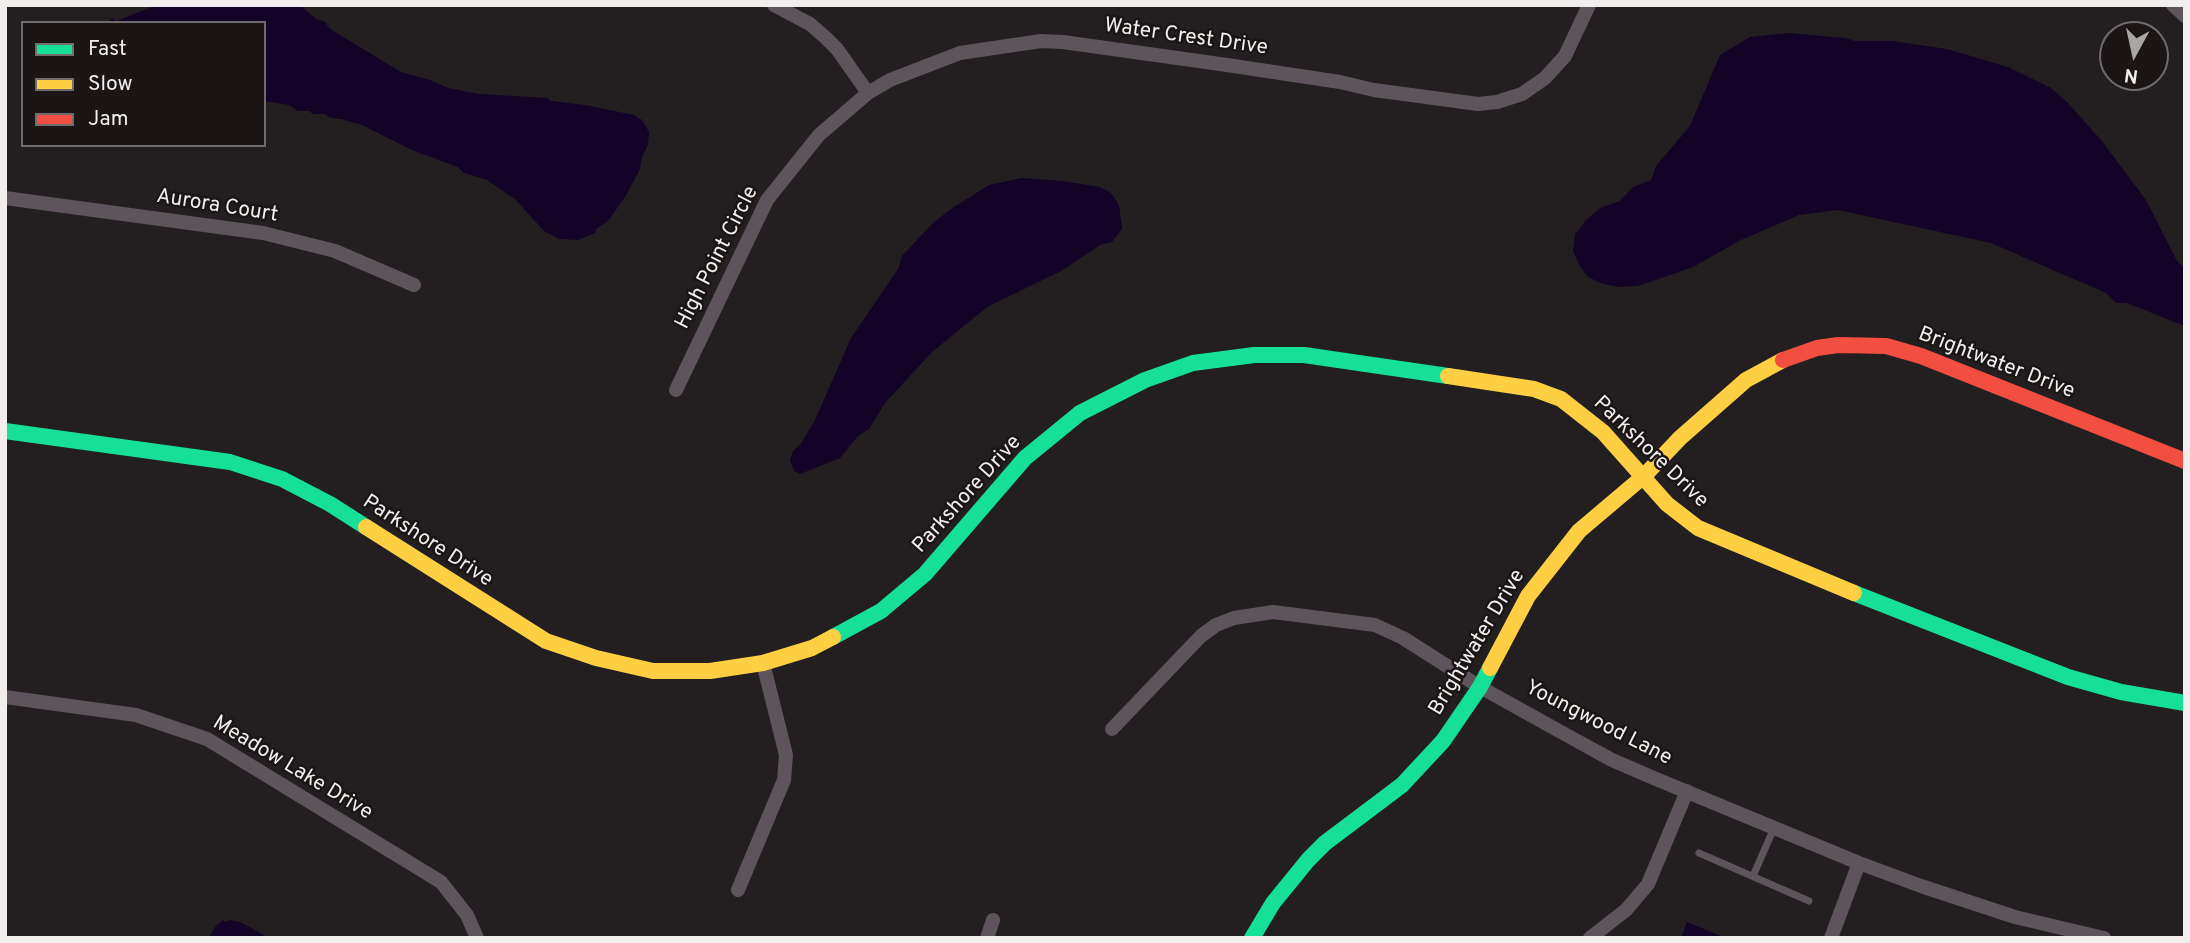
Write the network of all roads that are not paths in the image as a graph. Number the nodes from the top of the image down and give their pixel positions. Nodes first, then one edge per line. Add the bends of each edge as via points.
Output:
1 (774, 5) edge
2 (1589, 5) edge
3 (2173, 5) edge
4 (2185, 16) edge
5 (868, 93) junction
6 (5, 198) edge
7 (414, 285) dead end
8 (676, 390) dead end
9 (5, 430) edge
10 (2185, 461) edge
11 (1644, 476) junction
12 (763, 663) junction
13 (1480, 687) junction
14 (5, 697) edge
15 (2185, 703) edge
16 (1112, 729) dead end
17 (1687, 791) junction
18 (1774, 828) junction
19 (1699, 853) dead end
20 (1859, 863) junction
21 (1753, 877) junction
22 (738, 890) dead end
23 (1809, 901) dead end
24 (993, 920) dead end
25 (477, 938) edge
26 (987, 938) edge
27 (1252, 938) edge
28 (1590, 938) edge
29 (1831, 938) edge
30 (2104, 938) edge

1 - 5 street via 826,38
2 - 5 street, Water Crest Drive via 1573,44 1555,68 1522,94 1497,102 1457,102 1041,41 960,52
3 - 4 street
5 - 8 street, High Point Circle via 819,135 767,200
6 - 7 street, Aurora Court via 263,233 335,251
9 - 12 street, Parkshore Drive via 230,462 282,478 546,641 596,658 653,671 710,671
10 - 11 street, Brightwater Drive via 1921,356 1886,346 1838,345 1792,355 1746,380
11 - 12 street, Parkshore Drive via 1572,407 1534,389 1304,355 1254,355 1193,363 1145,380 1080,413 1025,458 925,574 881,611 812,648
11 - 13 street, Brightwater Drive via 1579,531 1542,576
11 - 15 street, Parkshore Drive via 1679,515 1754,554 2068,677
12 - 22 street via 786,755 784,780
13 - 16 street, Youngwood Lane via 1376,625 1273,612 1250,614 1216,625 1201,636
13 - 17 street, Youngwood Lane via 1612,760
13 - 27 street, Brightwater Drive via 1423,765 1308,860 1273,902
14 - 25 street, Meadow Lake Drive via 136,715 206,740 441,882 467,915
17 - 18 street, Youngwood Lane
17 - 28 street via 1648,884 1626,910
18 - 20 street, Youngwood Lane
18 - 21 lane
19 - 21 lane
20 - 29 street
20 - 30 street, Youngwood Lane via 2015,917
21 - 23 lane
24 - 26 street

